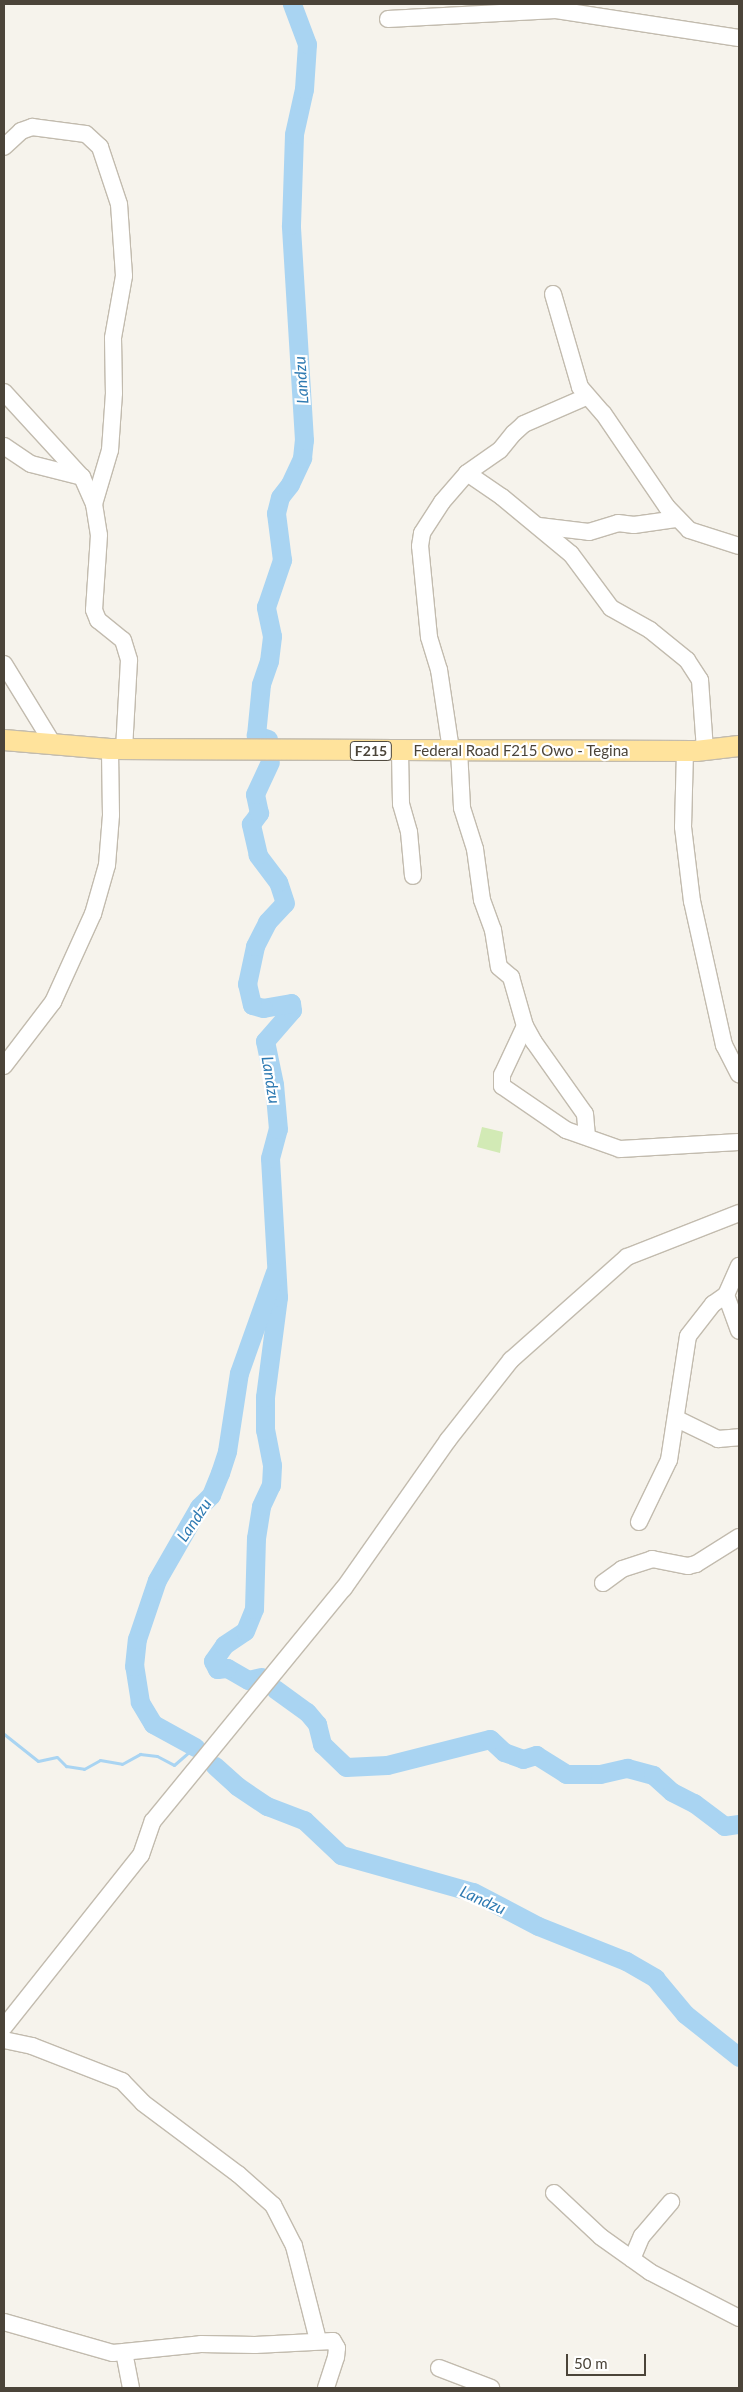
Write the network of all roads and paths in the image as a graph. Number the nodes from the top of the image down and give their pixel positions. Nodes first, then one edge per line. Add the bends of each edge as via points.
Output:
1 (388, 19) dead end
2 (739, 38) edge
3 (5, 141) edge
4 (553, 294) dead end
5 (4, 392) edge
6 (586, 397) junction
7 (4, 446) edge
8 (467, 473) junction
9 (82, 477) junction
10 (94, 504) junction
11 (676, 519) junction
12 (539, 526) junction
13 (739, 546) edge
14 (4, 664) edge
15 (4, 740) edge
16 (53, 744) junction
17 (739, 746) edge
18 (117, 748) junction
19 (400, 750) junction
20 (455, 750) junction
21 (695, 750) junction
22 (413, 876) dead end
23 (525, 1026) junction
24 (4, 1066) edge
25 (739, 1074) edge
26 (587, 1136) junction
27 (739, 1142) edge
28 (739, 1213) edge
29 (739, 1266) edge
30 (726, 1295) junction
31 (739, 1331) edge
32 (677, 1419) junction
33 (739, 1437) edge
34 (639, 1522) dead end
35 (739, 1537) edge
36 (603, 1583) dead end
37 (4, 2027) edge
38 (4, 2040) edge
39 (554, 2193) dead end
40 (671, 2202) dead end
41 (632, 2260) junction
42 (739, 2318) edge
43 (4, 2322) edge
44 (318, 2340) junction
45 (124, 2352) junction
46 (439, 2368) dead end
47 (131, 2388) edge
48 (326, 2388) edge
49 (491, 2388) edge

1 - 2 street via 556,10
3 - 10 street via 32,127 86,134 100,147 119,204 124,276 113,338 110,450
4 - 6 street via 568,350
5 - 9 street
6 - 8 street via 524,424 500,450
6 - 11 street via 603,413
7 - 9 street via 31,464
8 - 12 street
8 - 20 street via 428,521 420,546 429,637
9 - 10 street
10 - 18 street via 99,534 94,610 98,620 123,640 129,660
11 - 12 street via 634,526 618,523 589,532
11 - 13 street via 689,530
12 - 21 street via 571,554 610,608 674,648 698,675
14 - 16 street
15 - 16 main road, Federal Road F215 Owo - Tegina / F215
16 - 18 main road, Federal Road F215 Owo - Tegina / F215
17 - 21 main road, Federal Road F215 Owo - Tegina / F215
18 - 19 main road, Federal Road F215 Owo - Tegina / F215
18 - 24 street via 107,865 92,914 53,1002
19 - 20 main road, Federal Road F215 Owo - Tegina / F215
19 - 22 street via 401,804
20 - 21 main road, Federal Road F215 Owo - Tegina / F215
20 - 23 street via 462,808 474,848 482,900 493,930 499,968 511,977
21 - 25 street via 682,827 692,901 724,1045
23 - 26 street via 585,1114
23 - 26 street via 502,1075 502,1086 566,1130
26 - 27 street via 620,1149
28 - 37 street via 626,1257 511,1360 454,1432 344,1588 153,1821 141,1855
29 - 30 street
30 - 31 street
30 - 32 street via 713,1304 688,1336
32 - 33 street via 718,1440
32 - 34 street via 669,1460
35 - 36 street via 696,1564 645,1561 622,1569
38 - 44 street via 32,2046 122,2081 143,2103 238,2174 273,2205 294,2246
39 - 41 street via 601,2237
40 - 41 street via 642,2236
41 - 42 street via 668,2283
43 - 45 street via 91,2349
44 - 45 street via 255,2345 201,2344
44 - 48 street via 333,2341 338,2348
45 - 47 street
46 - 49 street

